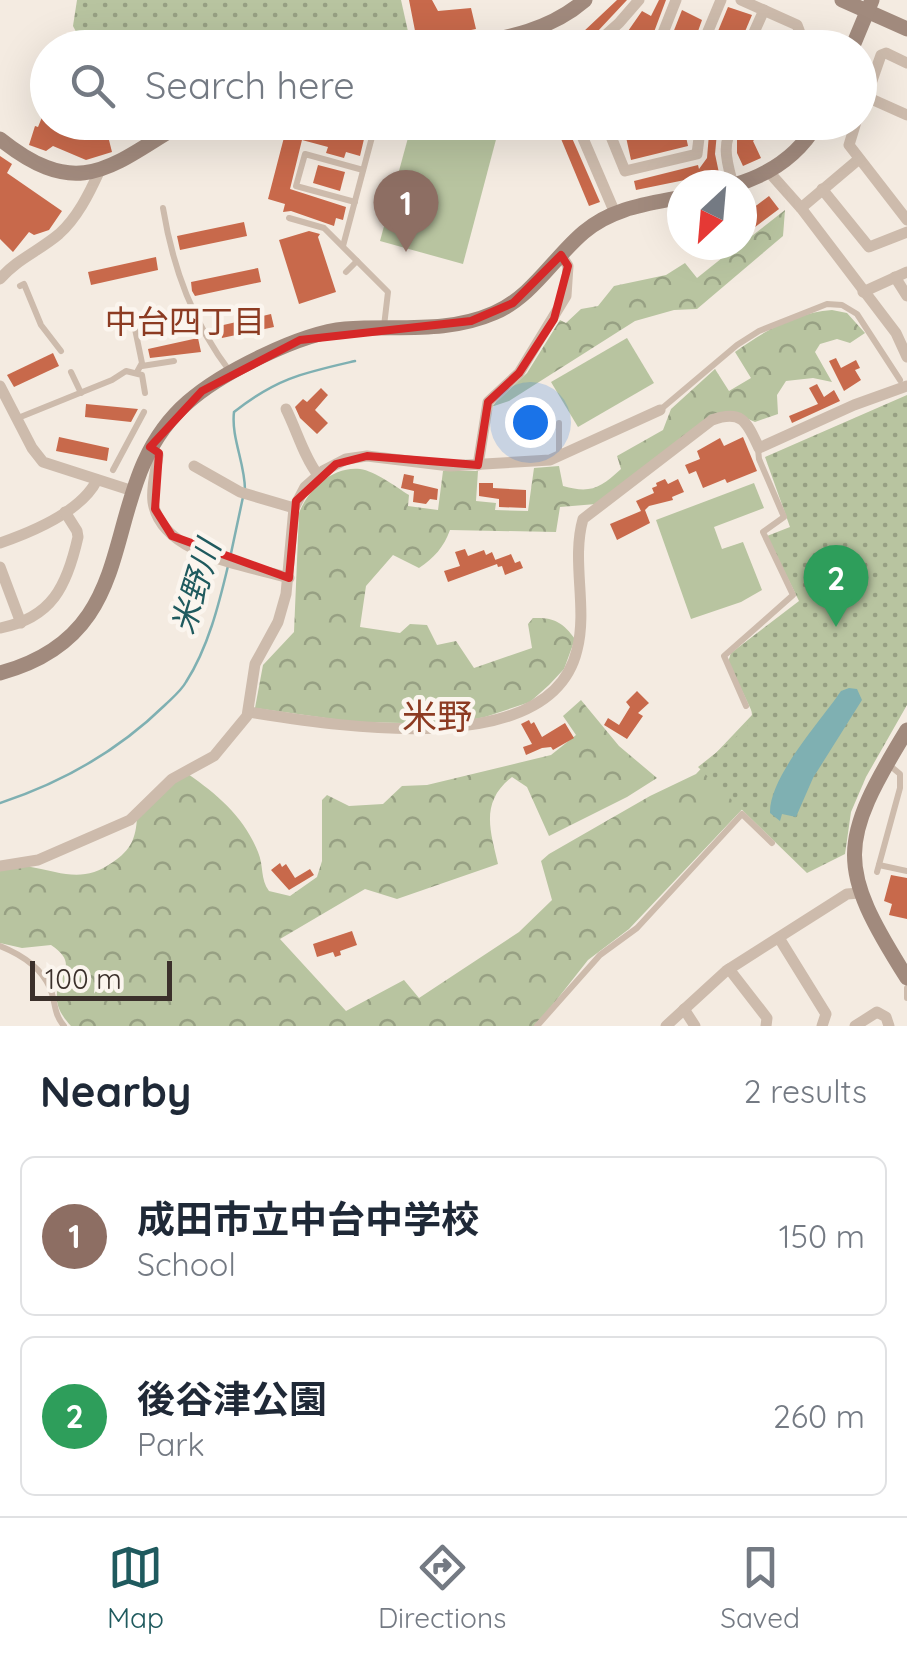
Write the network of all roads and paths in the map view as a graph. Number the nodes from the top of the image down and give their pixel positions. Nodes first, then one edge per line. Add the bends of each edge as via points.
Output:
1 (585, 0) edge
2 (639, 0) edge
3 (676, 0) edge
4 (721, 0) edge
5 (741, 0) edge
6 (842, 0) edge
7 (870, 6) edge
8 (764, 10) junction
9 (907, 29) edge
10 (529, 30) edge
11 (609, 30) edge
12 (664, 30) edge
13 (708, 30) edge
14 (755, 30) edge
15 (799, 30) edge
16 (860, 30) edge
17 (877, 62) edge
18 (907, 62) edge
19 (877, 102) edge
20 (907, 116) edge
21 (0, 139) edge
22 (155, 140) edge
23 (371, 140) edge
24 (584, 140) edge
25 (612, 140) edge
26 (697, 140) edge
27 (726, 140) edge
28 (805, 140) edge
29 (851, 140) edge
30 (859, 159) junction
31 (363, 170) junction
32 (733, 170) edge
33 (99, 172) junction
34 (769, 172) junction
35 (757, 180) edge
36 (822, 189) junction
37 (667, 200) edge
38 (355, 202) junction
39 (163, 208) dead end
40 (801, 208) junction
41 (614, 212) junction
42 (289, 218) dead end
43 (907, 220) edge
44 (907, 232) edge
45 (343, 247) junction
46 (561, 255) junction
47 (357, 261) junction
48 (346, 272) dead end
49 (901, 274) edge
50 (0, 279) edge
51 (20, 286) dead end
52 (863, 292) junction
53 (907, 296) edge
54 (125, 320) dead end
55 (384, 328) junction
56 (61, 351) dead end
57 (907, 356) edge
58 (174, 361) dead end
59 (139, 369) junction
60 (71, 372) dead end
61 (231, 374) junction
62 (0, 386) edge
63 (905, 388) edge
64 (81, 393) junction
65 (145, 393) dead end
66 (286, 409) dead end
67 (660, 410) joint
68 (144, 412) dead end
69 (17, 418) junction
70 (559, 423) dead end
71 (150, 447) junction
72 (759, 448) junction
73 (560, 457) junction
74 (478, 465) junction
75 (194, 466) dead end
76 (113, 470) dead end
77 (318, 476) junction
78 (97, 480) junction
79 (134, 491) junction
80 (294, 508) junction
81 (65, 512) junction
82 (0, 543) edge
83 (0, 568) edge
84 (289, 578) junction
85 (21, 624) junction
86 (0, 628) edge
87 (0, 674) edge
88 (746, 706) dead end
89 (249, 712) junction
90 (907, 730) edge
91 (887, 763) junction
92 (894, 804) junction
93 (907, 808) edge
94 (772, 844) dead end
95 (0, 866) edge
96 (907, 871) edge
97 (860, 893) junction
98 (779, 938) junction
99 (0, 946) edge
100 (729, 969) junction
101 (907, 978) edge
102 (907, 988) edge
103 (907, 998) edge
104 (684, 1009) junction
105 (64, 1026) edge
106 (537, 1026) edge
107 (666, 1026) edge
108 (695, 1026) edge
109 (766, 1026) edge
110 (822, 1026) edge
111 (856, 1026) edge
112 (889, 1026) edge

1 - 10 street
2 - 11 street
3 - 12 street
4 - 13 street
5 - 8 street
6 - 7 street
7 - 9 street
7 - 16 street
8 - 14 street
8 - 15 street
17 - 18 street via 886,53
19 - 20 street
21 - 33 street via 42,168
22 - 33 street
23 - 31 lane
24 - 41 street
25 - 26 street via 630,170 697,154
27 - 32 street
28 - 34 street
29 - 30 street
30 - 36 street
30 - 43 street
31 - 38 lane
31 - 38 lane via 305,154 296,186
33 - 50 street via 63,231 9,260
34 - 35 street
34 - 40 street
36 - 40 street
36 - 44 street via 869,247
37 - 41 street
38 - 45 lane
39 - 61 lane via 189,306
40 - 52 street
41 - 46 street
42 - 45 lane via 324,228
45 - 47 lane
46 - 55 street via 494,314 444,327
46 - 74 street via 568,266 566,296 519,373 488,402
47 - 48 lane
47 - 55 lane via 388,292
49 - 52 street
49 - 53 street
51 - 56 lane
52 - 57 street
54 - 59 lane via 136,329
55 - 61 street via 316,334
58 - 59 lane
59 - 64 lane
59 - 65 lane
60 - 64 lane
61 - 71 street via 190,400
62 - 69 street
63 - 67 lane via 858,314 827,304 759,330
63 - 72 street
64 - 69 lane
66 - 77 street
67 - 73 street
68 - 76 lane
69 - 78 street via 43,462
70 - 73 lane
71 - 79 street
71 - 84 street via 158,455 153,501 169,534 190,548
72 - 88 lane via 784,518 763,532 793,596 724,656
72 - 89 street via 741,419 712,420 583,519 578,648 570,672 537,704 475,727 444,729 352,726
73 - 74 street
74 - 77 street via 367,456
75 - 80 street via 240,492
77 - 80 street
78 - 79 street
78 - 81 street
79 - 87 street via 92,614 48,656
80 - 84 street
81 - 82 street
81 - 85 street via 77,530 71,559 52,601
83 - 85 street
84 - 89 street via 278,622 255,664
85 - 86 street
89 - 95 street via 214,756 172,779 130,820 38,860
90 - 91 street
91 - 92 lane via 900,774
91 - 97 street via 855,837
92 - 93 lane
92 - 96 lane via 878,868
94 - 106 lane via 742,814
97 - 98 street via 847,894
97 - 101 street
98 - 100 street
98 - 110 street via 826,1014
99 - 105 lane via 36,969
100 - 104 street
100 - 109 street via 767,1018
102 - 103 lane
104 - 107 street
104 - 108 street
111 - 112 street via 877,1012

